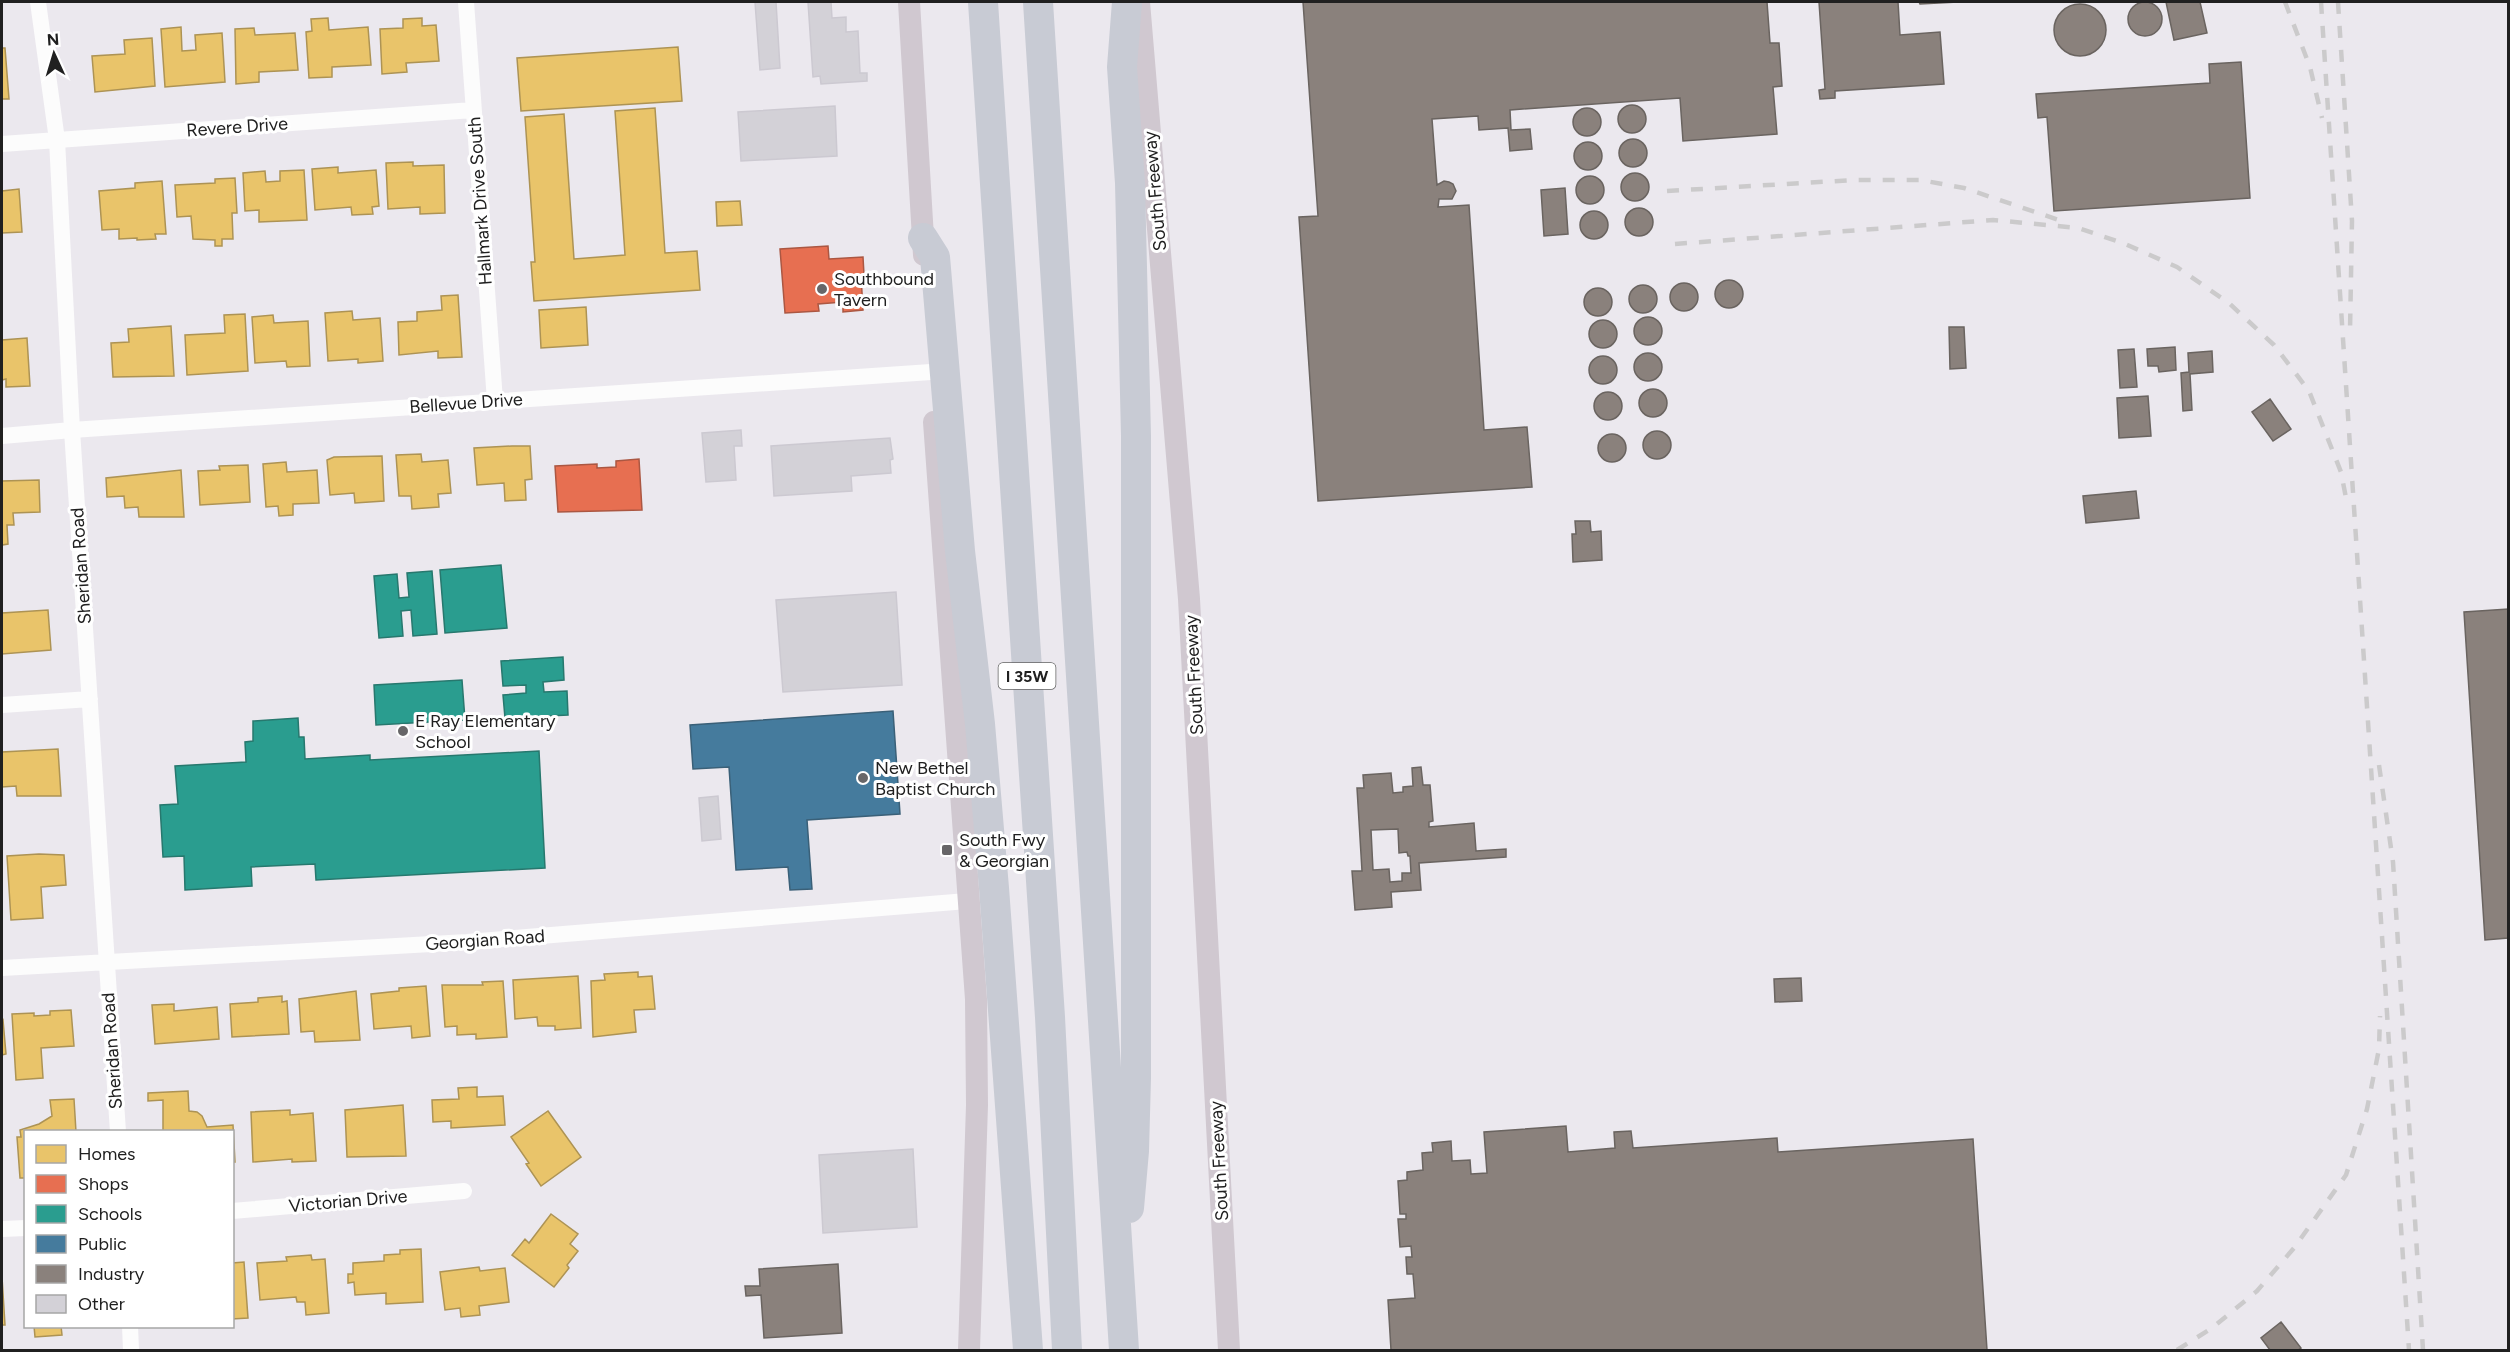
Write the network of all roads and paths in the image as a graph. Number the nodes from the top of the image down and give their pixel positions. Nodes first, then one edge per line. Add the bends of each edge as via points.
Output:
1 (38, 2) edge
2 (466, 2) edge
3 (909, 2) edge
4 (983, 2) edge
5 (1038, 2) edge
6 (1127, 2) edge
7 (1139, 2) edge
8 (473, 110) junction
9 (57, 141) junction
10 (2, 144) edge
11 (923, 238) junction
12 (931, 372) junction
13 (495, 401) junction
14 (72, 430) junction
15 (2, 436) edge
16 (90, 699) junction
17 (2, 705) edge
18 (968, 901) junction
19 (107, 961) junction
20 (2, 968) edge
21 (117, 1130) edge
22 (464, 1191) dead end
23 (234, 1211) edge
24 (24, 1228) edge
25 (2, 1229) edge
26 (1121, 1303) junction
27 (130, 1328) edge
28 (131, 1350) edge
29 (969, 1350) edge
30 (1028, 1350) edge
31 (1067, 1350) edge
32 (1124, 1350) edge
33 (1229, 1350) edge

1 - 9 street, Sheridan Road
2 - 8 street, Hallmark Drive South
3 - 11 main road
4 - 31 highway, I 35W via 1050,1017
5 - 26 highway, I 35W
6 - 26 highway via 1122,67 1130,183 1136,436 1136,1078
7 - 33 main road, South Freeway via 1190,599
8 - 9 street, Revere Drive
8 - 13 street, Hallmark Drive South
9 - 10 street, Revere Drive
9 - 14 street, Sheridan Road
11 - 12 main road
11 - 30 highway via 935,257 960,551 980,724
12 - 13 street, Bellevue Drive
12 - 18 main road
13 - 14 street, Bellevue Drive
14 - 15 street, Bellevue Drive
14 - 16 street, Sheridan Road
16 - 17 street
16 - 19 street, Sheridan Road
18 - 19 street, Georgian Road via 467,942
18 - 29 main road via 976,999 977,1105
19 - 20 street, Georgian Road
19 - 21 street, Sheridan Road
22 - 23 street, Victorian Drive
24 - 25 street
26 - 32 highway, I 35W
27 - 28 street

